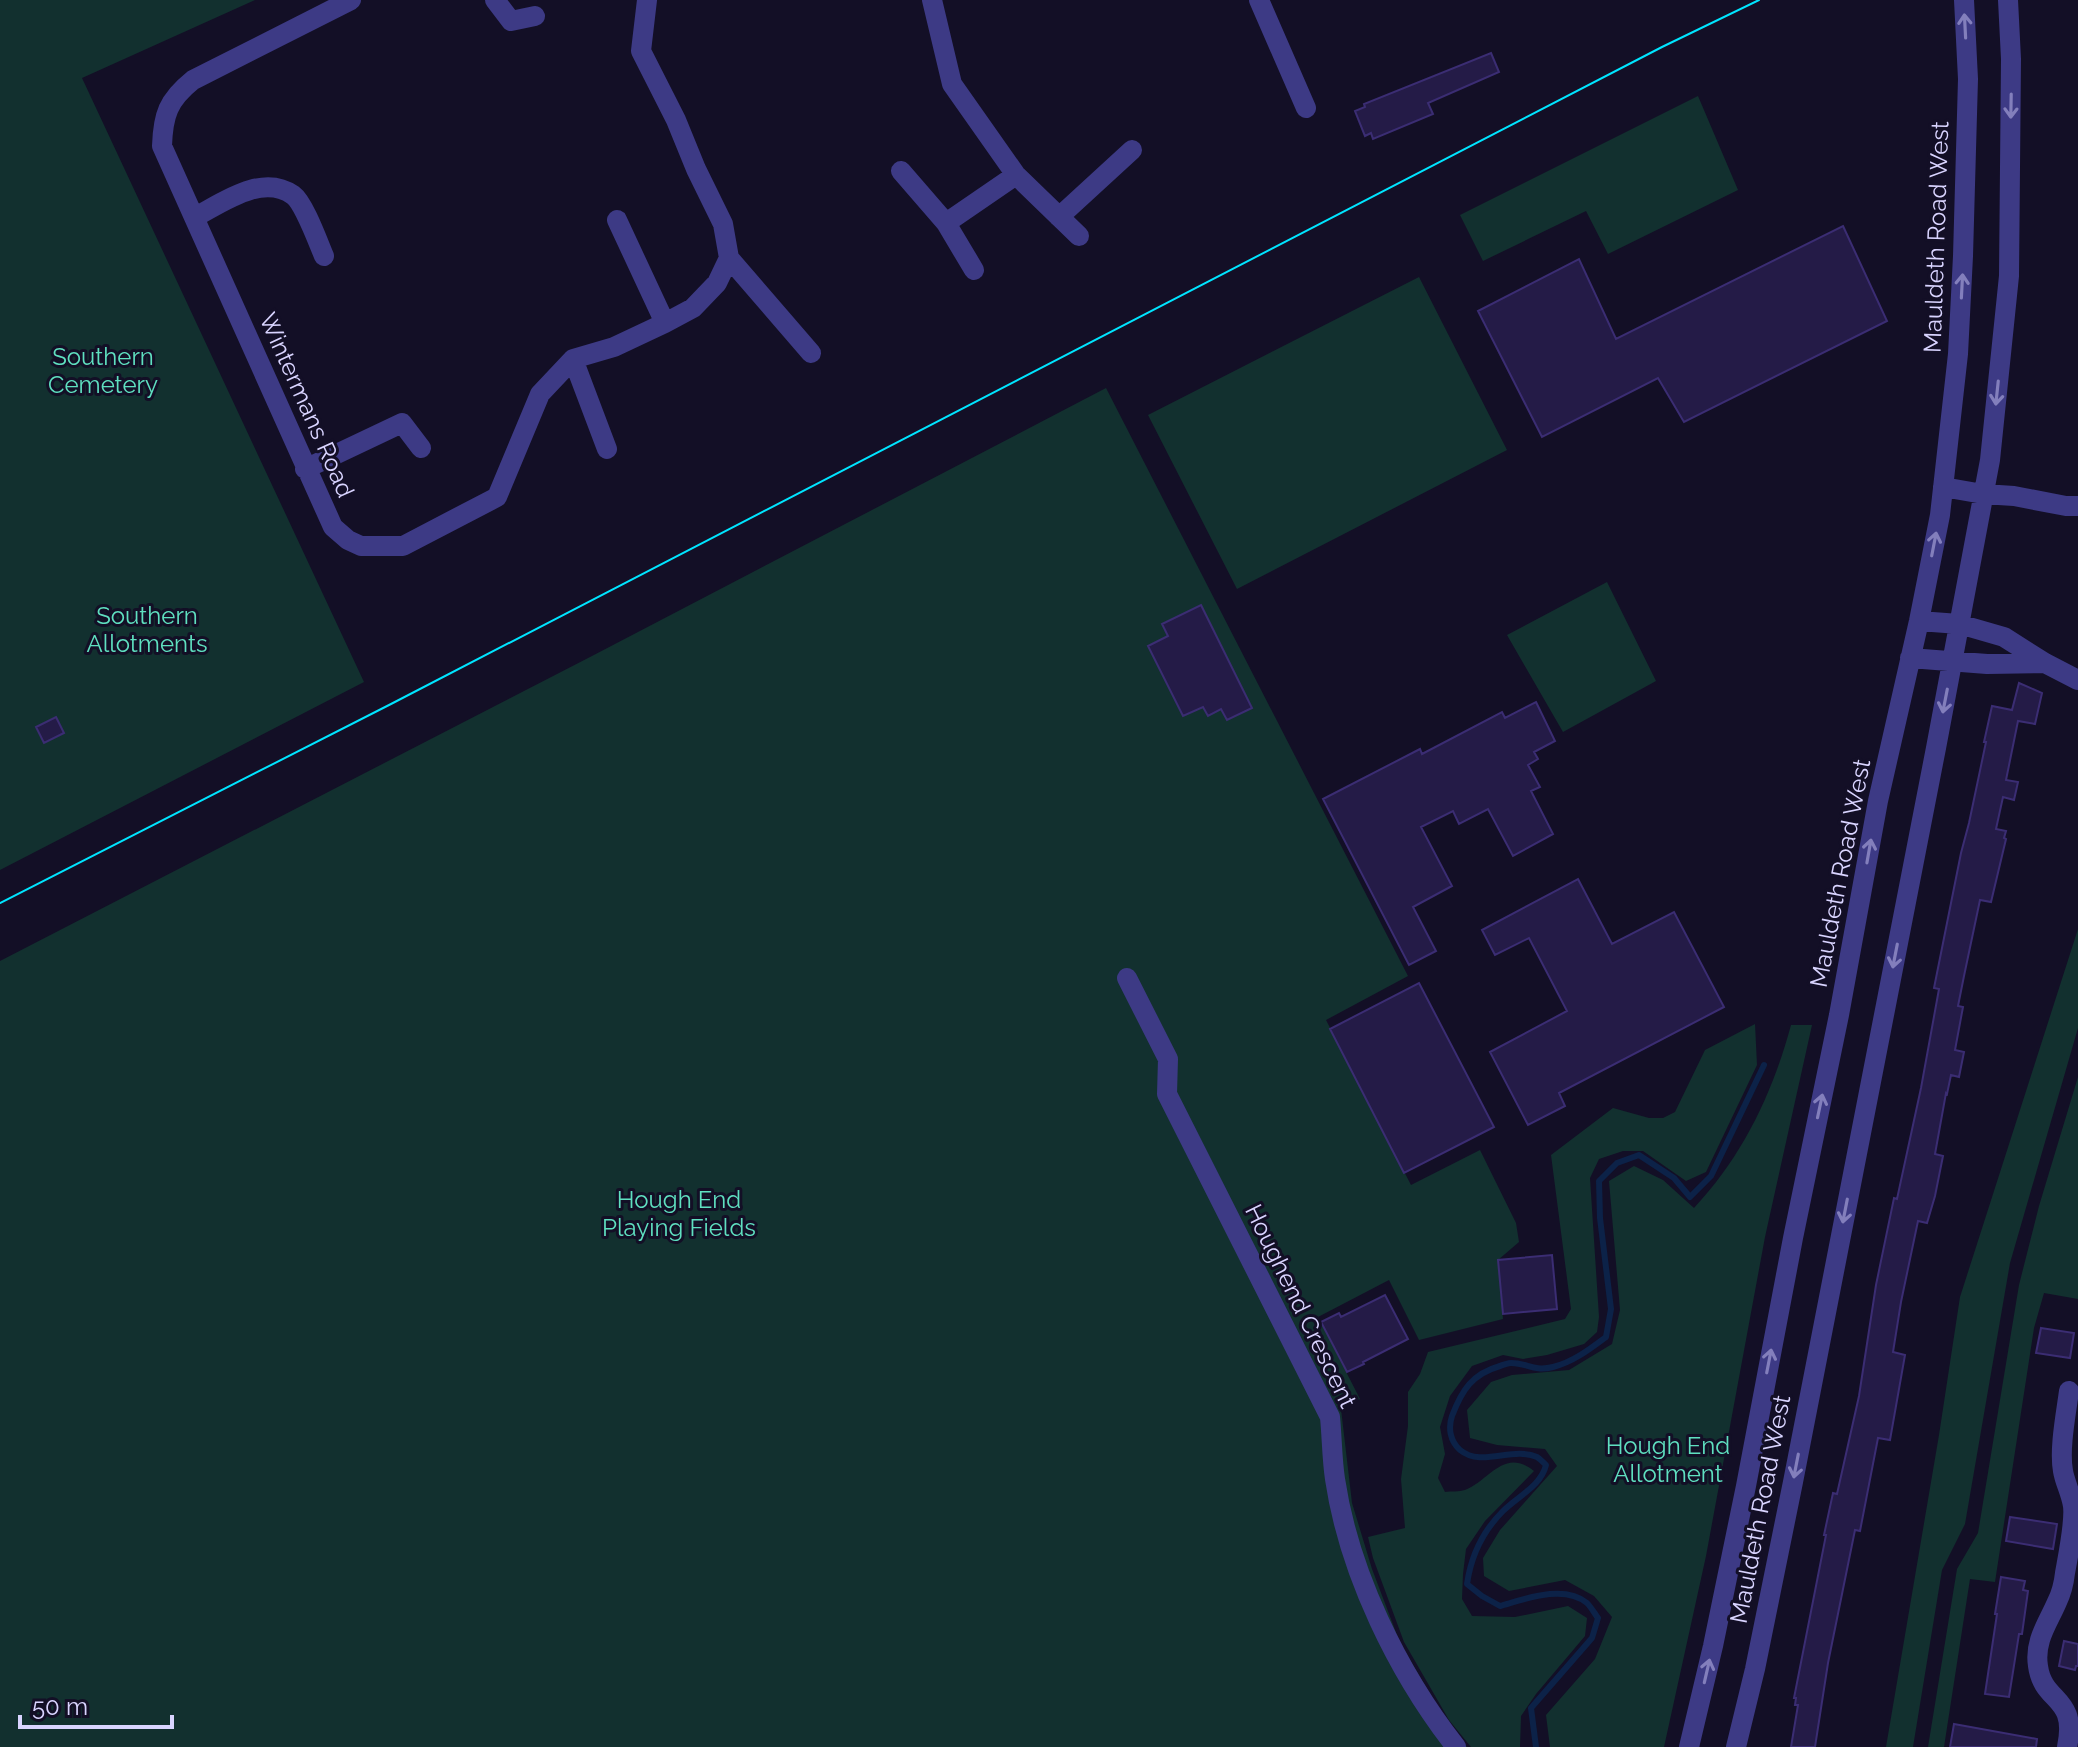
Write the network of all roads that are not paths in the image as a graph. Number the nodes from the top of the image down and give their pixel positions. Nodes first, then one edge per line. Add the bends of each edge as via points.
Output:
1 (351, 0) edge
2 (495, 0) edge
3 (647, 0) edge
4 (932, 0) edge
5 (1259, 0) edge
6 (1964, 0) edge
7 (2008, 0) edge
8 (535, 16) dead end
9 (1306, 108) dead end
10 (1132, 150) dead end
11 (901, 171) dead end
12 (1016, 175) junction
13 (195, 217) junction
14 (1059, 217) junction
15 (617, 220) dead end
16 (946, 223) junction
17 (1079, 236) dead end
18 (324, 256) dead end
19 (729, 258) junction
20 (974, 270) dead end
21 (665, 323) junction
22 (811, 353) dead end
23 (573, 359) junction
24 (421, 448) dead end
25 (607, 449) dead end
26 (305, 469) junction
27 (1943, 487) junction
28 (1983, 494) junction
29 (2078, 506) edge
30 (1919, 621) junction
31 (1959, 624) junction
32 (1910, 658) junction
33 (1953, 660) junction
34 (2045, 663) junction
35 (2078, 680) edge
36 (1127, 978) dead end
37 (2069, 1391) dead end
38 (2074, 1710) edge
39 (1456, 1747) edge
40 (1689, 1747) edge
41 (1736, 1747) edge
42 (2067, 1747) edge

1 - 13 street, Wintermans Road via 193,80 170,102 162,146
2 - 8 street via 511,21
3 - 19 street via 641,51 723,224
4 - 12 street via 952,84
5 - 9 street
27 -> 6 street, Mauldeth Road West via 1963,256 1968,79
7 -> 28 street, Mauldeth Road West via 2009,276
10 - 14 street
11 - 16 street
12 - 14 street
12 - 16 street
13 - 18 street via 247,190 281,190 300,203
13 - 26 street, Wintermans Road
14 - 17 street
15 - 21 street
16 - 20 street
19 - 21 street via 717,283 693,308
19 - 22 street
21 - 23 street
23 - 25 street
23 - 26 street, Wintermans Road via 540,394 497,497 403,546 361,546 348,540 333,527
24 - 26 street via 402,423
27 - 28 street
30 -> 27 street, Mauldeth Road West
28 - 29 street
28 - 31 street, Mauldeth Road West
30 - 31 street
30 - 32 street, Mauldeth Road West
31 - 33 street, Mauldeth Road West
31 - 34 street via 2004,637
32 - 33 street
40 -> 32 street, Mauldeth Road West
33 - 34 street
33 -> 41 street, Mauldeth Road West via 1787,1513
34 - 35 street
36 - 39 street, Houghend Crescent via 1168,1059 1167,1094 1330,1417 1341,1508 1373,1609 1405,1671
37 - 38 street via 2063,1471 2074,1510 2065,1575 2038,1647 2038,1668 2048,1688
38 - 42 street

